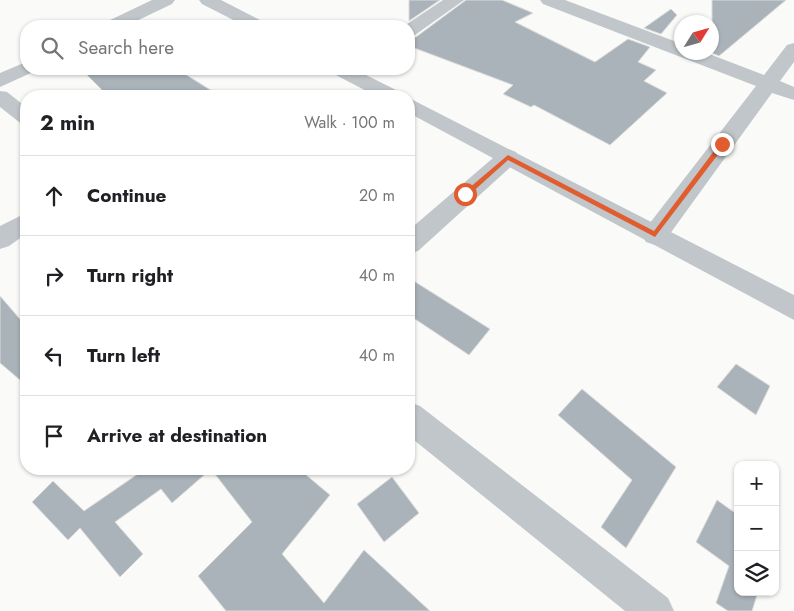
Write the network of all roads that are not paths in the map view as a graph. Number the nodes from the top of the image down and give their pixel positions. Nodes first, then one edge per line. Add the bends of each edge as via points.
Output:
1 (166, 0) edge
2 (208, 0) edge
3 (455, 0) edge
4 (549, 0) edge
5 (124, 20) edge
6 (246, 20) edge
7 (415, 27) edge
8 (674, 48) edge
9 (794, 49) edge
10 (706, 60) edge
11 (20, 71) edge
12 (354, 75) edge
13 (0, 81) edge
14 (768, 84) junction
15 (380, 90) edge
16 (794, 94) edge
17 (0, 97) edge
18 (415, 108) edge
19 (20, 112) edge
20 (508, 157) junction
21 (20, 226) edge
22 (655, 234) junction
23 (0, 239) edge
24 (415, 239) edge
25 (794, 308) edge
26 (415, 422) edge
27 (656, 611) edge

1 - 5 street
2 - 6 street
3 - 7 street
4 - 8 street
9 - 14 street
10 - 14 street
11 - 13 street
12 - 15 street
14 - 16 street
14 - 22 street
17 - 19 street
18 - 20 street
20 - 22 street
20 - 24 street
21 - 23 street
22 - 25 street
26 - 27 street

